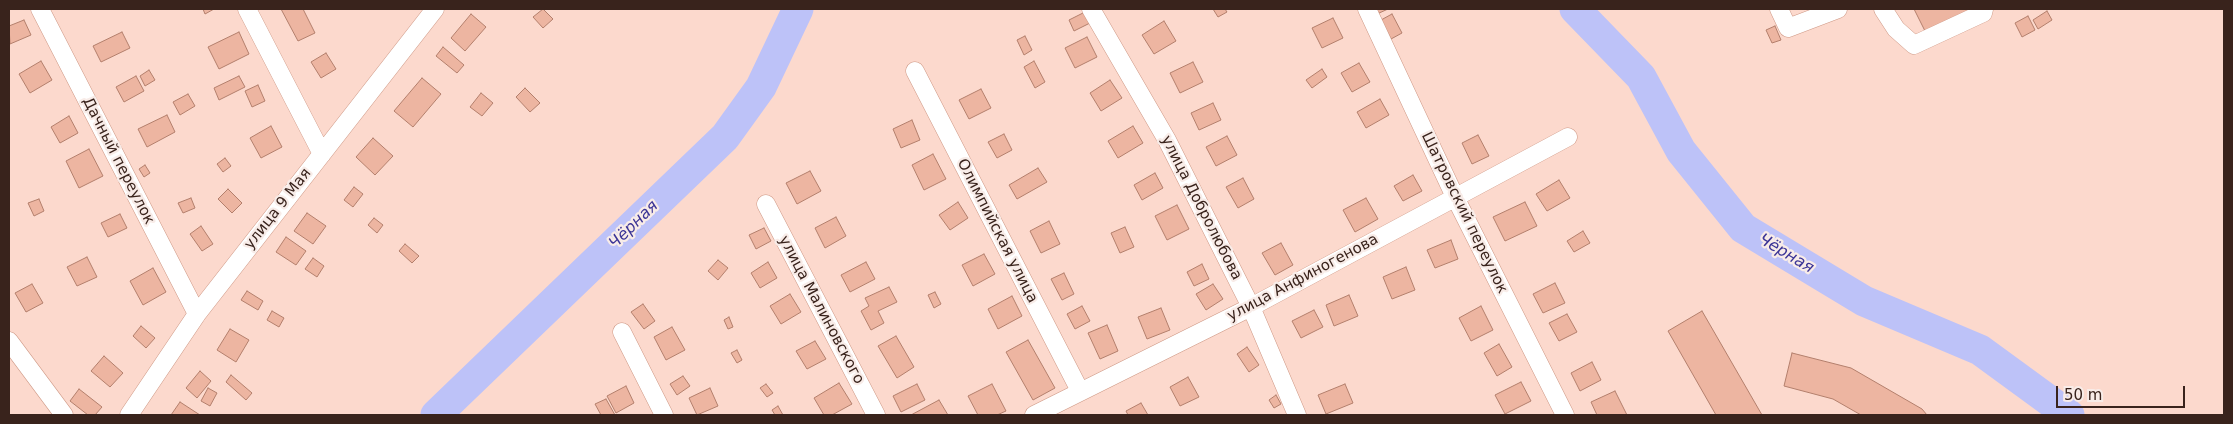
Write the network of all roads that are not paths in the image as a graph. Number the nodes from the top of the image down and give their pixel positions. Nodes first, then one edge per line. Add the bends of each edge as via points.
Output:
1 (40, 9) edge
2 (247, 9) edge
3 (435, 9) edge
4 (1091, 9) edge
5 (1368, 9) edge
6 (1779, 9) edge
7 (1838, 9) edge
8 (1883, 9) edge
9 (1984, 9) edge
10 (915, 71) dead end
11 (1568, 137) dead end
12 (322, 154) junction
13 (1455, 197) junction
14 (766, 204) dead end
15 (1251, 307) junction
16 (197, 314) junction
17 (622, 332) dead end
18 (9, 343) edge
19 (1080, 392) junction
20 (64, 415) edge
21 (129, 415) edge
22 (664, 415) edge
23 (876, 415) edge
24 (1034, 415) edge
25 (1297, 415) edge
26 (1566, 415) edge

1 - 16 street, Дачный переулок
2 - 12 street
3 - 12 street, улица 9 Мая
4 - 15 street, улица Добролюбова via 1167,140
5 - 13 street, Шатровский переулок
6 - 7 street via 1788,28
8 - 9 street via 1896,29 1914,45 1983,13
10 - 19 street, Олимпийская улица
11 - 13 street, улица Анфиногенова
12 - 16 street, улица 9 Мая
13 - 15 street, улица Анфиногенова
13 - 26 street, Шатровский переулок
14 - 23 street, улица Малиновского
15 - 19 street, улица Анфиногенова
15 - 25 street, улица Добролюбова
16 - 21 street, улица 9 Мая
17 - 22 street
18 - 20 street
19 - 24 street, улица Анфиногенова

